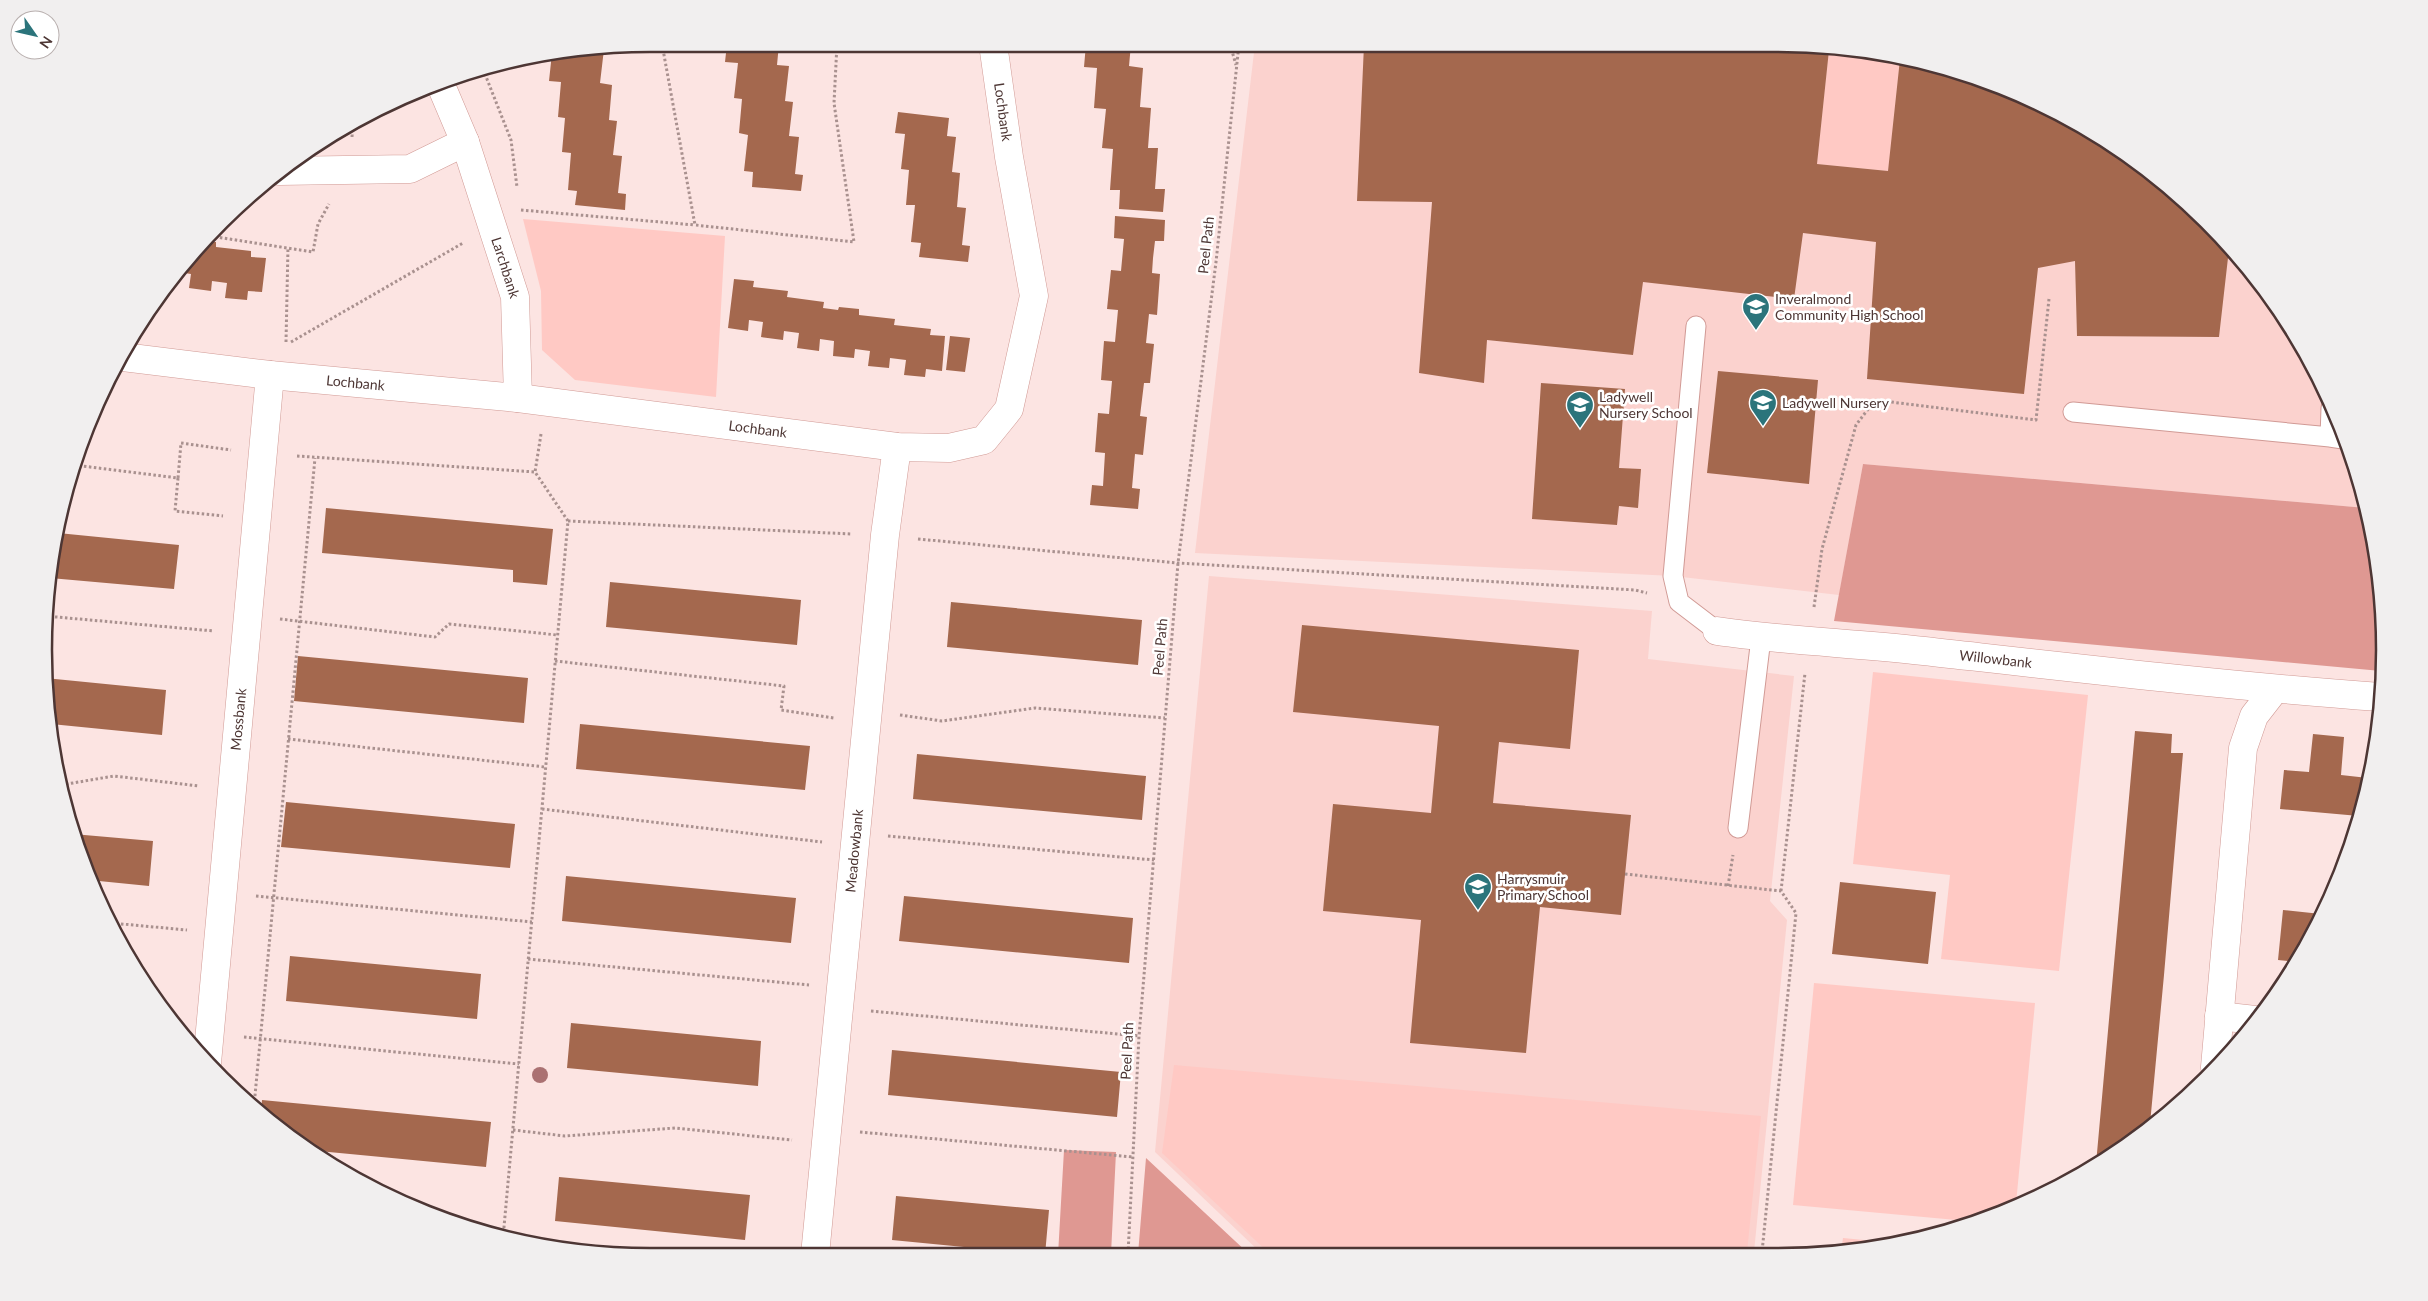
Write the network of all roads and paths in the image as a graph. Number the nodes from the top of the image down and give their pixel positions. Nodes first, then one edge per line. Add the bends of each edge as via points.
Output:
1 (663, 52) edge
2 (837, 52) edge
3 (994, 52) edge
4 (1232, 52) edge
5 (1238, 52) edge
6 (1237, 68) junction
7 (443, 90) edge
8 (465, 142) junction
9 (350, 170) junction
10 (293, 171) edge
11 (520, 210) dead end
12 (695, 225) junction
13 (492, 226) junction
14 (219, 237) edge
15 (288, 247) junction
16 (2049, 299) dead end
17 (1696, 326) dead end
18 (129, 358) edge
19 (270, 376) junction
20 (518, 398) junction
21 (546, 402) junction
22 (2074, 412) dead end
23 (2336, 438) edge
24 (896, 447) junction
25 (315, 458) dead end
26 (178, 478) dead end
27 (258, 519) junction
28 (568, 521) junction
29 (885, 536) junction
30 (1178, 562) junction
31 (1679, 602) junction
32 (54, 616) edge
33 (300, 620) junction
34 (248, 625) junction
35 (1717, 631) joint
36 (557, 635) junction
37 (1761, 638) junction
38 (1809, 641) junction
39 (555, 661) junction
40 (2274, 689) junction
41 (2373, 696) edge
42 (868, 717) junction
43 (1166, 718) junction
44 (288, 739) junction
45 (546, 767) junction
46 (68, 783) edge
47 (233, 790) junction
48 (542, 810) junction
49 (1738, 828) dead end
50 (856, 839) junction
51 (1154, 860) junction
52 (1625, 874) dead end
53 (1781, 891) junction
54 (224, 893) junction
55 (273, 897) junction
56 (532, 922) junction
57 (119, 924) edge
58 (220, 934) junction
59 (528, 959) junction
60 (840, 998) junction
61 (2219, 1016) junction
62 (2248, 1019) edge
63 (210, 1034) junction
64 (1139, 1036) junction
65 (260, 1038) junction
66 (208, 1052) edge
67 (2216, 1057) edge
68 (519, 1064) junction
69 (255, 1099) edge
70 (514, 1130) junction
71 (826, 1136) junction
72 (1133, 1157) junction
73 (504, 1230) edge
74 (816, 1248) edge
75 (1128, 1248) edge
76 (1762, 1248) edge

1 - 12 path
2 - 12 path via 834,102 854,242
3 - 24 street, Lochbank via 1034,296 1009,409 984,440 949,448
4 - 6 path
5 - 6 path, Peel Path
6 - 30 path, Peel Path
7 - 8 street, Larchbank
8 - 9 street via 410,169
8 - 13 street, Larchbank
9 - 10 street
9 - 15 path via 345,192 326,206 318,224 313,252
11 - 12 path
13 - 15 path via 286,345
13 - 20 street, Larchbank via 515,297
14 - 15 path
16 - 38 path via 2036,420 1875,400 1856,425 1822,549
17 - 31 lane via 1673,576
18 - 19 street, Lochbank
19 - 20 street, Lochbank
19 - 27 street, Mossbank
20 - 21 street, Lochbank
21 - 24 street, Lochbank
21 - 28 path via 536,472
22 - 23 lane
24 - 29 street, Meadowbank
25 - 33 path
26 - 27 path via 175,511
27 - 34 street, Mossbank
28 - 29 path
28 - 36 path
29 - 30 path
29 - 42 street, Meadowbank
30 - 31 path via 1635,590
30 - 43 path, Peel Path
31 - 35 lane
32 - 34 path
33 - 34 path
33 - 36 path via 435,637 449,624
33 - 44 path
34 - 47 street, Mossbank
35 - 37 street, Willowbank
36 - 39 path
37 - 38 street, Willowbank
37 - 49 lane
38 - 40 street, Willowbank
38 - 53 path
39 - 42 path via 784,686 781,710
39 - 45 path
40 - 41 street, Willowbank
40 - 61 street via 2254,716 2244,748
42 - 43 path via 942,721 1035,708
42 - 50 street, Meadowbank
43 - 51 path, Peel Path
44 - 45 path
44 - 55 path
45 - 48 path
46 - 47 path via 114,776
47 - 54 street, Mossbank
48 - 50 path
48 - 56 path
50 - 51 path
50 - 60 street, Meadowbank
51 - 64 path, Peel Path
52 - 53 path
53 - 76 path via 1796,913
54 - 55 path
54 - 58 street, Mossbank
55 - 56 path
55 - 65 path
56 - 59 path
57 - 58 path
58 - 63 street, Mossbank
59 - 60 path
59 - 68 path
60 - 64 path
60 - 71 street, Meadowbank
61 - 62 street
61 - 67 street
63 - 65 path
63 - 66 street, Mossbank
64 - 72 path, Peel Path
65 - 68 path
65 - 69 path
68 - 70 path
70 - 71 path via 565,1136 676,1128
70 - 73 path
71 - 72 path
71 - 74 street, Meadowbank
72 - 75 path, Peel Path

